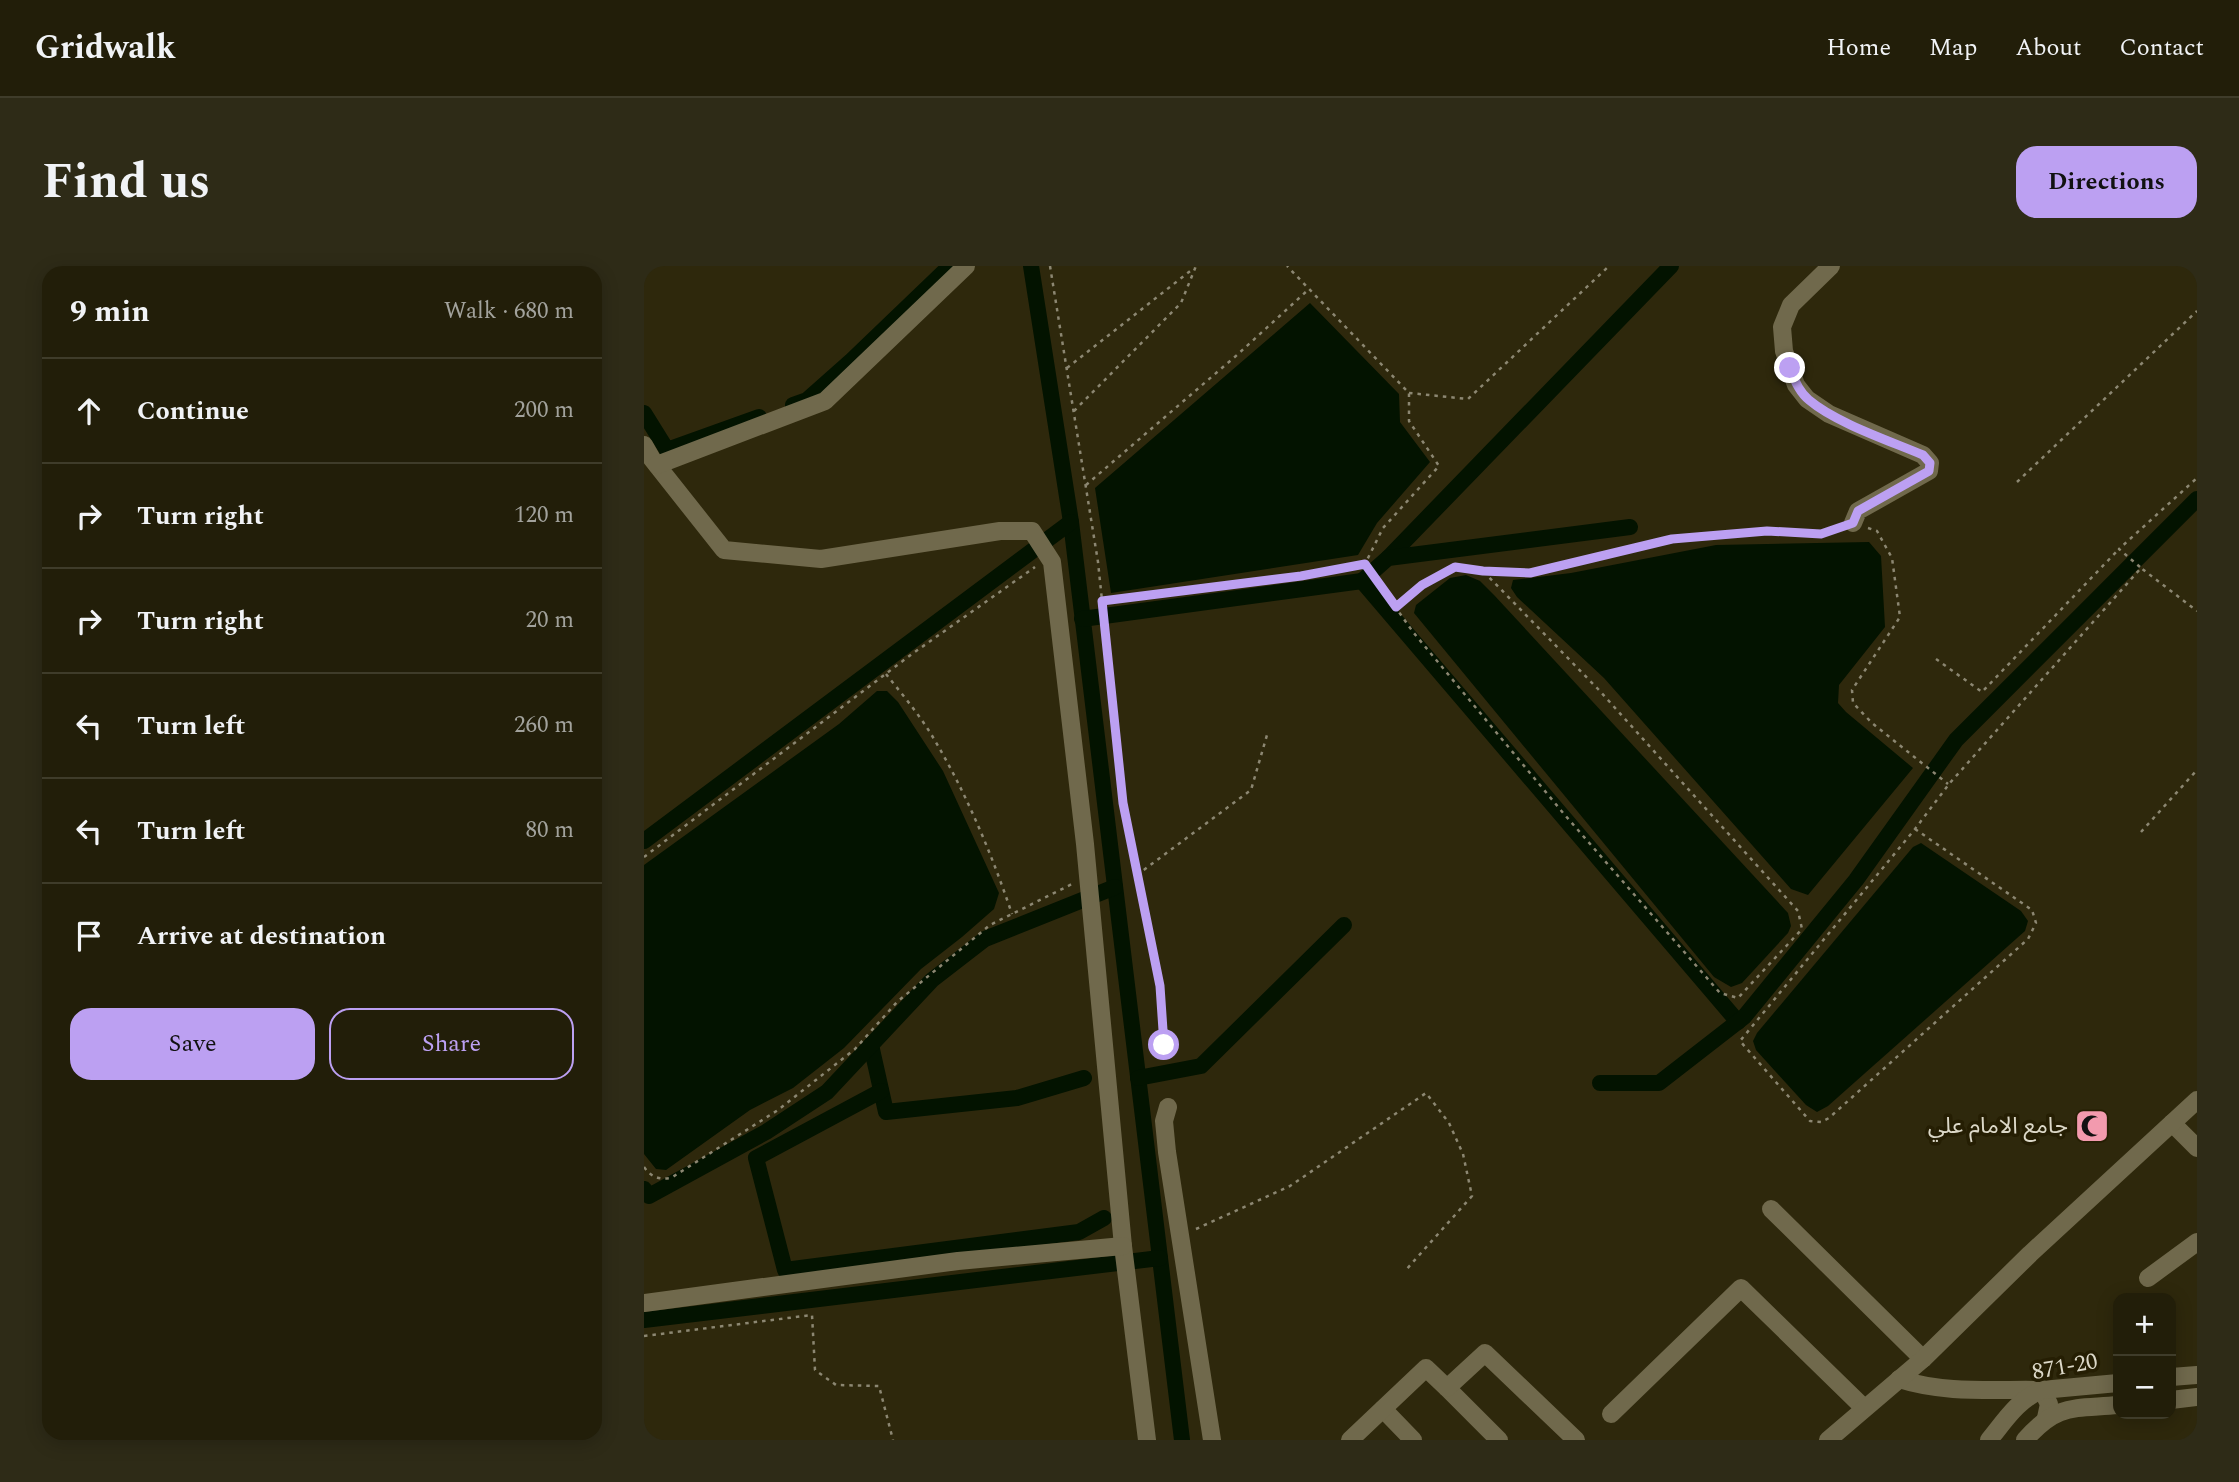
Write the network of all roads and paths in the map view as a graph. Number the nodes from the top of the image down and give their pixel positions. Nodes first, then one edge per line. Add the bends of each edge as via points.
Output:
1 (965, 266) edge
2 (1050, 266) edge
3 (1287, 266) edge
4 (1609, 266) edge
5 (1831, 266) edge
6 (1195, 267) edge
7 (1308, 289) junction
8 (2197, 311) edge
9 (1067, 368) junction
10 (1409, 393) junction
11 (1074, 411) junction
12 (644, 445) edge
13 (657, 465) junction
14 (2197, 478) edge
15 (2017, 482) dead end
16 (1086, 485) junction
17 (1853, 523) junction
18 (2119, 549) junction
19 (1049, 557) junction
20 (1365, 564) junction
21 (2141, 568) junction
22 (1483, 571) junction
23 (1102, 601) junction
24 (1396, 607) junction
25 (2197, 611) edge
26 (1936, 659) dead end
27 (885, 674) junction
28 (1267, 735) dead end
29 (2197, 770) edge
30 (1949, 784) junction
31 (1915, 830) junction
32 (2141, 832) dead end
33 (644, 857) edge
34 (1137, 875) junction
35 (1088, 876) junction
36 (1012, 914) junction
37 (1164, 1045) dead end
38 (2197, 1100) edge
39 (1168, 1107) dead end
40 (2172, 1122) junction
41 (2197, 1148) edge
42 (644, 1167) edge
43 (1771, 1209) dead end
44 (1180, 1236) junction
45 (2197, 1242) edge
46 (1123, 1246) junction
47 (1405, 1271) dead end
48 (2148, 1278) dead end
49 (644, 1303) edge
50 (644, 1336) edge
51 (1923, 1359) junction
52 (2197, 1375) edge
53 (2176, 1377) edge
54 (1899, 1379) junction
55 (2113, 1383) edge
56 (1447, 1388) junction
57 (1946, 1389) junction
58 (2042, 1390) junction
59 (2197, 1397) edge
60 (2176, 1399) edge
61 (2021, 1402) junction
62 (2113, 1405) edge
63 (1864, 1408) junction
64 (1383, 1409) junction
65 (1611, 1414) dead end
66 (2046, 1418) junction
67 (893, 1440) edge
68 (1147, 1440) edge
69 (1212, 1440) edge
70 (1350, 1440) edge
71 (1413, 1440) edge
72 (1499, 1440) edge
73 (1576, 1440) edge
74 (1828, 1440) edge
75 (1989, 1440) edge
76 (2025, 1440) edge

1 - 13 street via 825,401
2 - 9 path
3 - 7 path
4 - 10 path via 1468,399
5 - 17 street via 1791,305 1782,327 1784,351 1796,384 1807,399 1829,414 1923,455 1930,463 1929,471 1858,511
6 - 9 path
6 - 11 path via 1181,303
7 - 10 path
7 - 16 path
8 - 15 path
9 - 11 path
10 - 20 path via 1409,421 1439,466 1383,528
11 - 16 path
12 - 13 street
13 - 19 street via 724,550 821,559 1000,531 1032,531
14 - 18 path
16 - 23 path
17 - 22 path via 1821,534 1767,531 1672,539 1530,573
17 - 30 path via 1877,531 1892,558 1900,617 1852,690 1853,703
18 - 21 path
18 - 26 path via 1982,692
19 - 27 path
19 - 35 street
20 - 23 path
20 - 24 path
21 - 25 path
21 - 30 path
22 - 24 path via 1455,567 1422,585
22 - 24 path via 1598,689 1798,911 1802,929 1738,998 1720,993 1710,982 1564,814
23 - 34 path via 1123,803
27 - 33 path
27 - 36 path via 929,731 954,774
28 - 34 path via 1251,790
29 - 32 path
30 - 31 path
31 - 31 path via 2032,910 2036,923 2028,939 1829,1118 1810,1121 1740,1041
34 - 37 path via 1160,986
35 - 36 path
35 - 46 street
36 - 42 path via 990,925 897,1002 855,1049 778,1110 671,1178 661,1179
38 - 40 street
39 - 44 street via 1164,1121
40 - 41 street
40 - 51 street
43 - 51 street
44 - 47 path via 1290,1186 1426,1093 1449,1124 1463,1154 1472,1196
44 - 69 street
45 - 48 street
46 - 49 street via 958,1261
46 - 68 street
50 - 67 path via 813,1315 815,1370 836,1385 879,1385
51 - 54 street
52 - 53 street
54 - 57 street
54 - 63 street
55 - 58 street, 871-20
56 - 64 street via 1426,1368
56 - 72 street
56 - 73 street via 1485,1353
57 - 58 street
57 - 61 street
58 - 61 street, 871-20
58 - 66 street via 2049,1404
59 - 60 street
61 - 66 street
61 - 75 street
62 - 66 street, 871-20 via 2063,1410
63 - 65 street via 1741,1288
63 - 74 street
64 - 70 street
64 - 71 street
66 - 76 street

